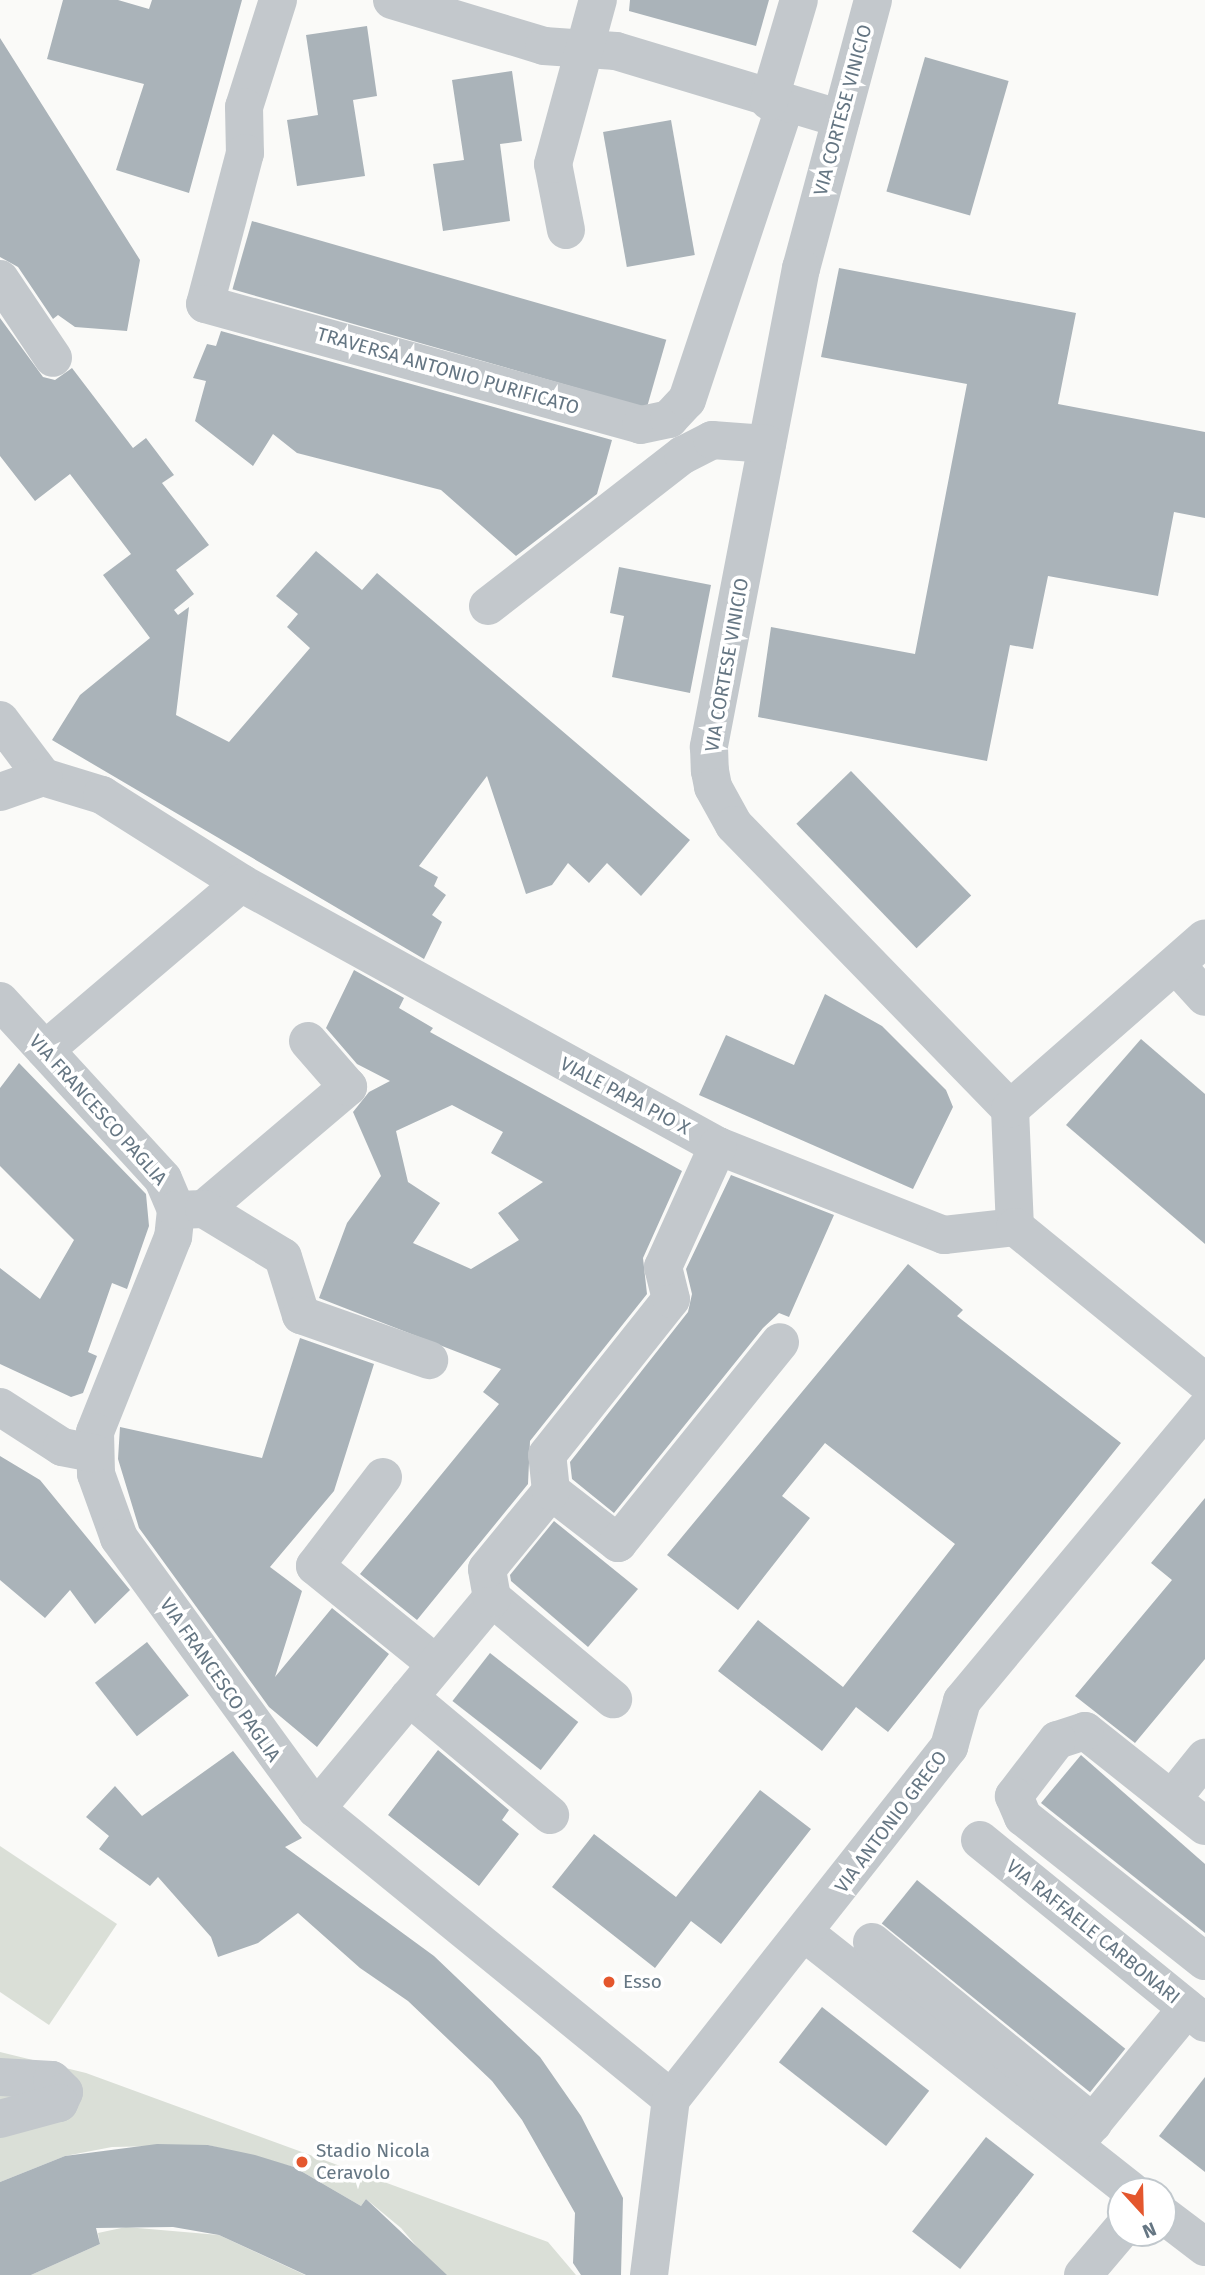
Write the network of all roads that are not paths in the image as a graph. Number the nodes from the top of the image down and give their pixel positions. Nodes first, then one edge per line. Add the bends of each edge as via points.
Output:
1 (278, 0) edge
2 (392, 0) edge
3 (598, 0) edge
4 (799, 0) edge
5 (873, 0) edge
6 (585, 47) junction
7 (777, 103) junction
8 (841, 119) junction
9 (566, 230) dead end
10 (0, 279) edge
11 (53, 358) dead end
12 (767, 444) junction
13 (488, 606) dead end
14 (0, 720) edge
15 (43, 777) junction
16 (0, 792) edge
17 (241, 883) junction
18 (1205, 938) edge
19 (1176, 965) junction
20 (1205, 997) edge
21 (0, 1001) edge
22 (308, 1041) dead end
23 (45, 1050) junction
24 (1010, 1109) junction
25 (719, 1146) junction
26 (190, 1209) junction
27 (1015, 1227) junction
28 (780, 1342) dead end
29 (429, 1360) dead end
30 (1205, 1382) edge
31 (0, 1407) edge
32 (1205, 1409) edge
33 (94, 1453) junction
34 (383, 1477) dead end
35 (551, 1490) junction
36 (492, 1598) junction
37 (436, 1664) junction
38 (409, 1697) junction
39 (613, 1699) dead end
40 (1205, 1758) edge
41 (1172, 1799) junction
42 (316, 1809) junction
43 (551, 1815) dead end
44 (1205, 1826) edge
45 (980, 1840) dead end
46 (806, 1934) junction
47 (872, 1942) dead end
48 (1205, 1961) edge
49 (1196, 2016) edge
50 (0, 2077) edge
51 (671, 2099) junction
52 (0, 2119) edge
53 (1084, 2134) junction
54 (1120, 2177) edge
55 (1177, 2226) edge
56 (1107, 2247) edge
57 (1205, 2247) edge
58 (649, 2275) edge
59 (1083, 2275) edge

1 - 7 street, TRAVERSA ANTONIO PURIFICATO via 244,107 245,153 205,304 641,425 669,419 687,400
2 - 6 street via 544,46
3 - 6 street
4 - 7 street
5 - 8 street, VIA CORTESE VINICIO
6 - 7 street via 616,51
6 - 9 street via 553,164
7 - 8 street
8 - 12 street, VIA CORTESE VINICIO via 801,268
10 - 11 street
12 - 13 street via 712,440 683,455
12 - 24 street, VIA CORTESE VINICIO via 709,747 713,787 734,825
14 - 15 street
15 - 16 street
15 - 17 street, VIALE PAPA PIO X via 102,795
17 - 23 street
17 - 25 street, VIALE PAPA PIO X
18 - 19 street
19 - 20 street
19 - 24 street
21 - 23 street, VIA FRANCESCO PAGLIA
22 - 26 street via 348,1087
23 - 26 street, VIA FRANCESCO PAGLIA
24 - 27 street
25 - 27 street, VIALE PAPA PIO X via 944,1235
25 - 35 street via 663,1267 671,1299 547,1455
26 - 29 street via 283,1257 301,1315
26 - 33 street, VIA FRANCESCO PAGLIA via 173,1237 100,1415
27 - 30 street
28 - 35 street via 618,1543
31 - 33 street via 62,1447
32 - 46 street, VIA ANTONIO GRECO via 962,1701 949,1747
33 - 42 street, VIA FRANCESCO PAGLIA via 103,1500 119,1538
34 - 37 street via 314,1566
35 - 36 street via 487,1569
36 - 37 street
36 - 39 street
37 - 38 street
38 - 42 street
38 - 43 street
40 - 41 street
41 - 44 street
41 - 48 street via 1092,1735 1074,1731 1057,1740 1014,1796 1023,1817
42 - 51 street, VIA FRANCESCO PAGLIA
45 - 49 street, VIA RAFFAELE CARBONARI
46 - 51 street, VIA ANTONIO GRECO
46 - 53 street
47 - 53 street
49 - 53 street
50 - 52 street via 52,2080 64,2092 54,2105
51 - 58 street
53 - 54 street
55 - 57 street
56 - 59 street

